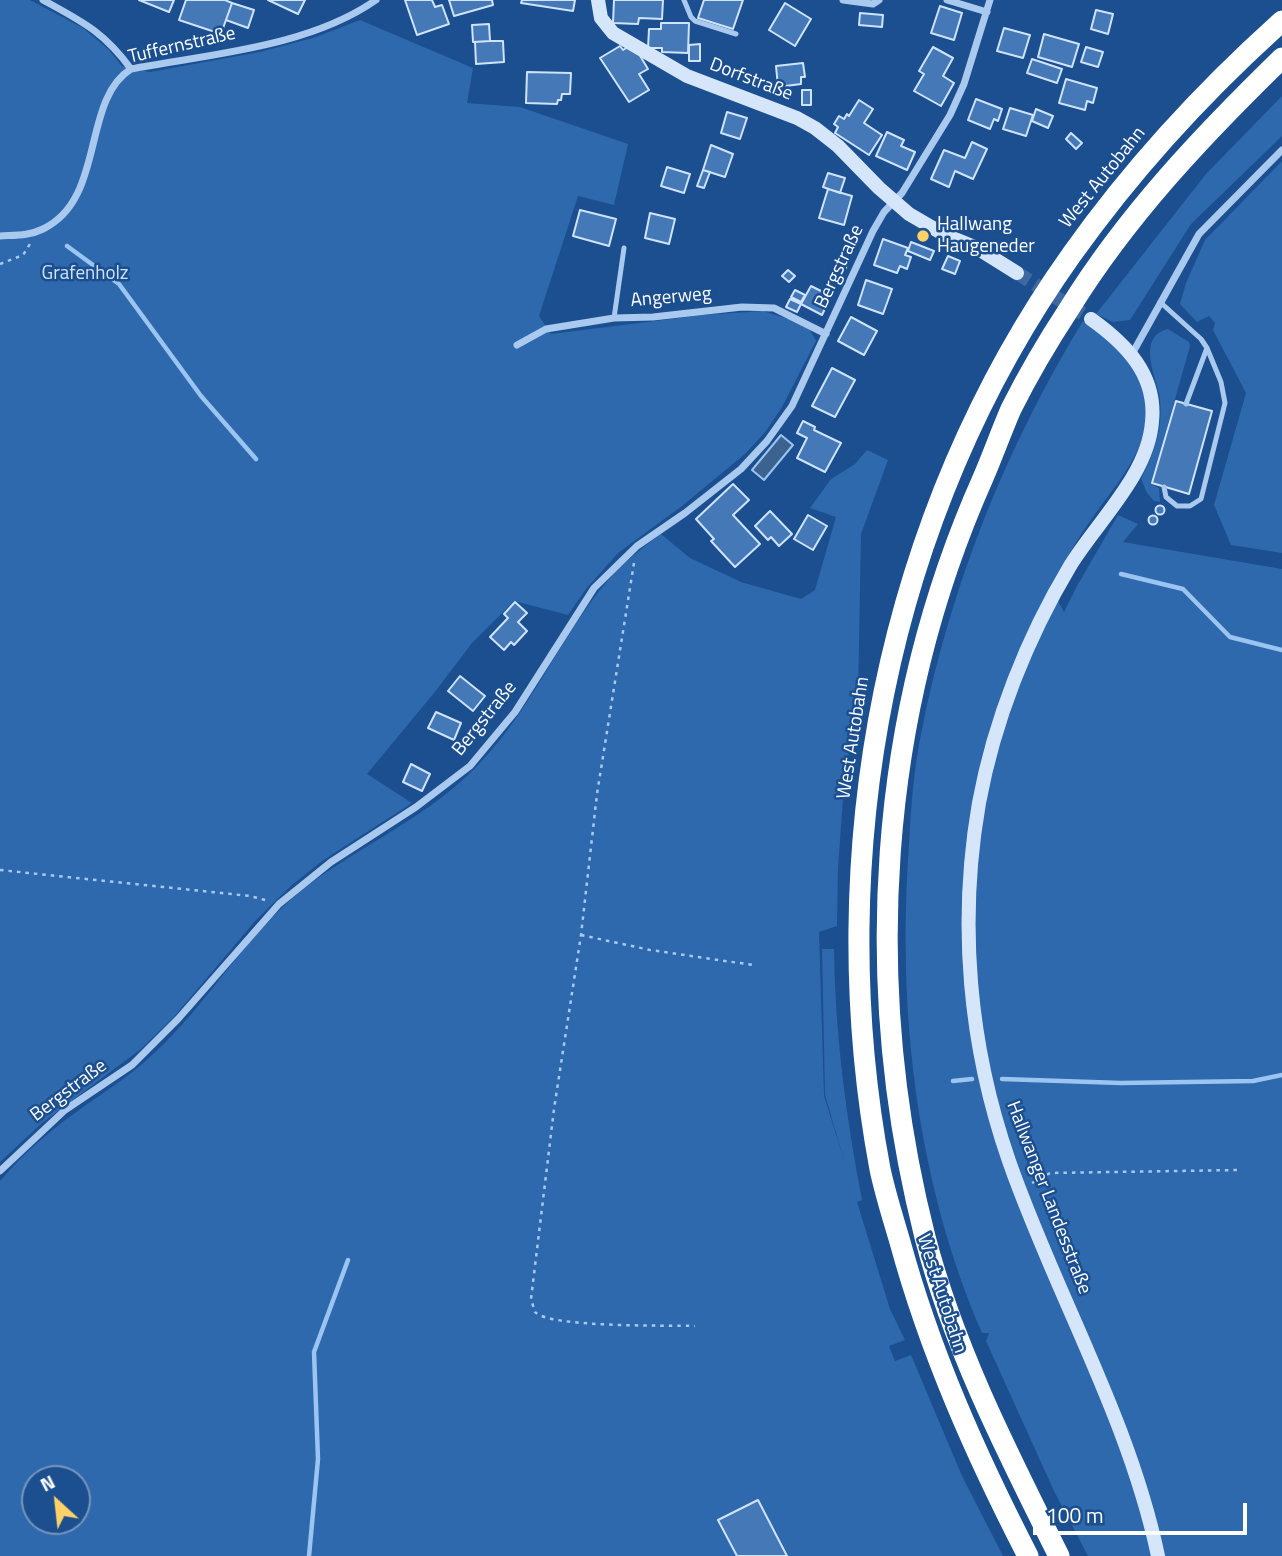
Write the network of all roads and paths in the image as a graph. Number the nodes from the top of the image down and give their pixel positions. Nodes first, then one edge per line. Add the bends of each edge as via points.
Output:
1 (43, 0) edge
2 (376, 0) edge
3 (598, 0) edge
4 (684, 0) edge
5 (843, 0) edge
6 (879, 0) edge
7 (947, 0) edge
8 (990, 0) edge
9 (987, 12) junction
10 (1282, 21) edge
11 (736, 34) dead end
12 (1282, 58) edge
13 (131, 69) junction
14 (1282, 150) edge
15 (893, 201) junction
16 (28, 234) junction
17 (0, 236) edge
18 (624, 248) dead end
19 (0, 264) edge
20 (1017, 273) tunnel mouth
21 (1160, 302) junction
22 (614, 318) junction
23 (1091, 318) tunnel mouth
24 (826, 334) junction
25 (517, 345) dead end
26 (1207, 348) junction
27 (1132, 354) junction
28 (1186, 404) dead end
29 (1164, 486) dead end
30 (637, 546) junction
31 (0, 870) edge
32 (279, 904) junction
33 (581, 935) junction
34 (753, 965) dead end
35 (1238, 1170) dead end
36 (0, 1171) edge
37 (1020, 1190) junction
38 (695, 1326) dead end
39 (1028, 1556) edge
40 (1059, 1556) edge
41 (1158, 1556) edge

1 - 13 street via 92,27
2 - 13 street, Tuffernstraße via 313,32
3 - 15 street, Dorfstraße via 601,18 613,33 687,76 815,128
4 - 11 lane via 695,21
5 - 6 street via 873,4
7 - 9 street
8 - 9 street, Bergstraße
9 - 15 street, Bergstraße via 950,115
10 - 39 highway, West Autobahn via 1216,83 1132,175 1071,256 1002,368 958,459 905,605 886,680 869,782 860,869 860,985 881,1171 912,1287 938,1360 966,1430
12 - 40 highway, West Autobahn via 1184,158 1134,218 1069,308 1012,409 966,512 939,590 897,781 888,861 887,976 908,1161 926,1240 976,1383
13 - 16 street, Tuffernstraße via 114,84 105,101 84,180 72,202 54,222
14 - 21 street via 1199,234
15 - 20 street, Dorfstraße via 928,227 977,248
15 - 24 street, Bergstraße via 873,231
16 - 17 street, Tuffernstraße
16 - 19 path via 31,247
18 - 22 lane
21 - 26 lane
21 - 27 street
22 - 24 street, Angerweg via 774,308
22 - 25 street, Angerweg via 546,329
23 - 27 street, Hallwanger Landesstraße
24 - 30 street, Bergstraße via 792,406 767,441 741,469
26 - 28 lane
26 - 29 lane via 1222,382 1225,403 1201,499 1190,506 1177,506 1166,497
27 - 37 street, Hallwanger Landesstraße via 1150,391 1153,422 1149,439 1130,480 1046,608 992,747 971,860 972,991 981,1059
30 - 32 street, Bergstraße via 594,588 515,712 470,766 331,862
30 - 33 path via 597,794
31 - 32 path via 250,896
32 - 36 street, Bergstraße via 132,1065 65,1110
33 - 34 path
33 - 38 path via 554,1110 532,1306 545,1319
35 - 37 path via 1050,1173
37 - 41 street, Hallwanger Landesstraße via 1137,1478

